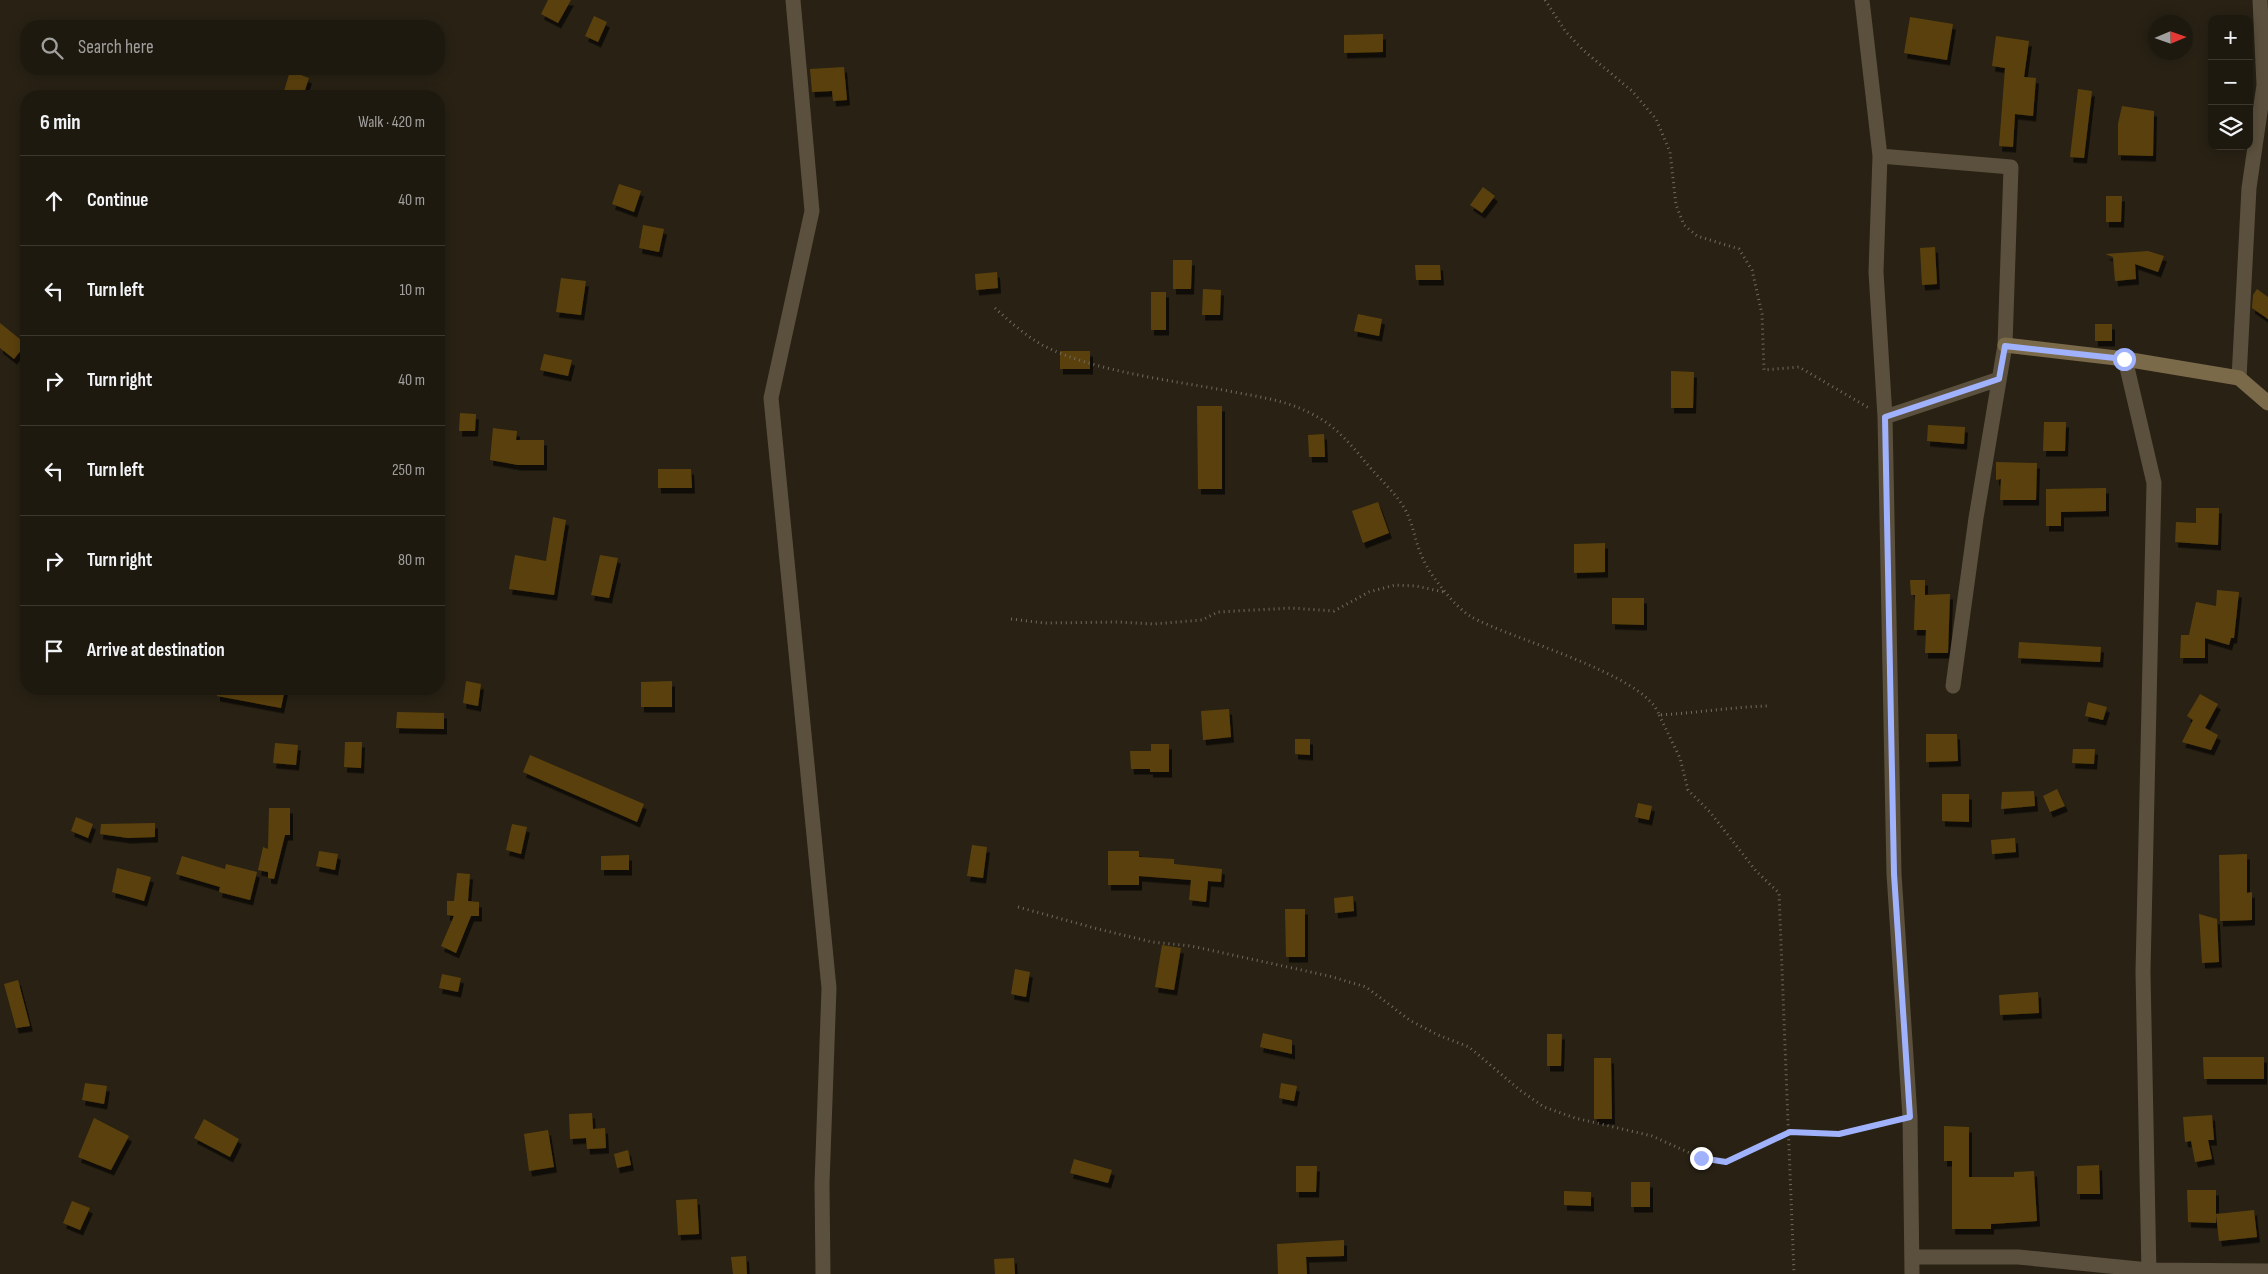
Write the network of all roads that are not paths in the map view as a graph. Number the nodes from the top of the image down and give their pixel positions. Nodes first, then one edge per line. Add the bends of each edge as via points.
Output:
1 (793, 0) edge
2 (1862, 0) edge
3 (2260, 0) edge
4 (1880, 156) junction
5 (2005, 346) junction
6 (2124, 359) junction
7 (2239, 378) junction
8 (1999, 379) junction
9 (2268, 402) edge
10 (1885, 417) junction
11 (1953, 686) dead end
12 (1912, 1257) junction
13 (2268, 1271) edge
14 (2149, 1272) edge
15 (823, 1274) edge
16 (1912, 1274) edge

1 - 15 street via 812,211 771,398 829,988 822,1184
2 - 4 street
3 - 7 street via 2264,85 2248,188
4 - 5 street via 2011,167
4 - 10 street via 1876,272
5 - 6 street
5 - 8 street
6 - 7 street
6 - 14 street via 2154,482 2143,972
7 - 9 street
8 - 10 street
8 - 11 street
10 - 12 street via 1894,874 1910,1117
12 - 14 street via 2018,1257
12 - 16 street
13 - 14 street

